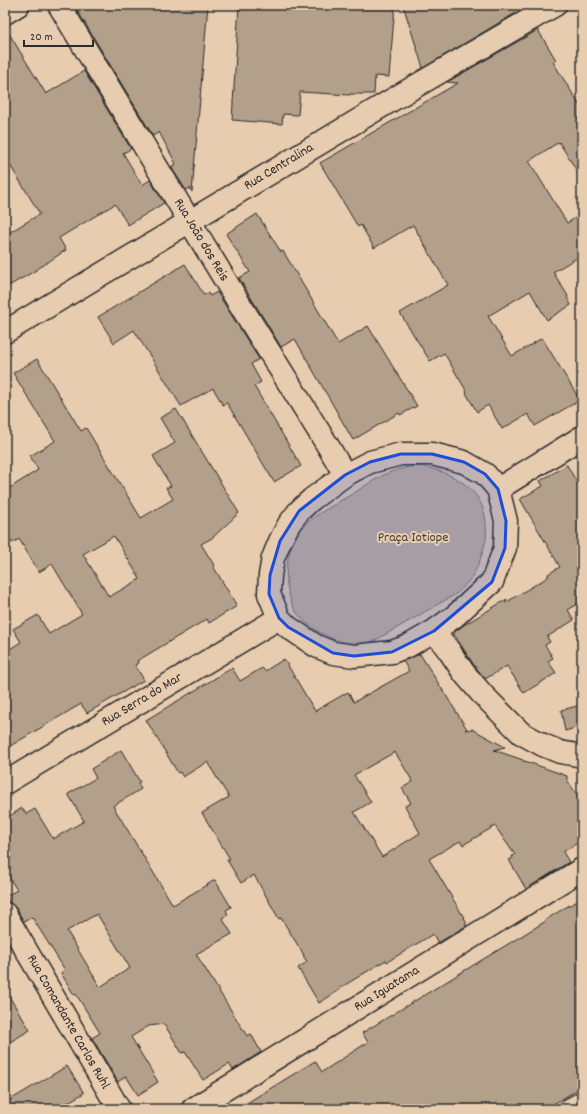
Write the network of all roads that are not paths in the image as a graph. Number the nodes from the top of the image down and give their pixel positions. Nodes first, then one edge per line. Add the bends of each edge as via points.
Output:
1 (18, 5) edge
2 (59, 5) edge
3 (555, 5) edge
4 (5, 13) edge
5 (190, 220) junction
6 (5, 332) edge
7 (582, 437) edge
8 (345, 475) junction
9 (498, 489) junction
10 (279, 618) junction
11 (434, 631) junction
12 (582, 755) edge
13 (5, 783) edge
14 (582, 869) edge
15 (5, 914) edge
16 (582, 1103) edge
17 (119, 1109) edge
18 (193, 1109) edge
19 (571, 1109) edge

1 - 4 street
2 - 5 street, Rua João dos Reis
3 - 5 street, Rua Centralina
5 - 6 street, Rua Centralina
5 - 8 street, Rua João dos Reis
7 - 9 street
8 - 9 street via 370,462 401,454 432,454 464,462 485,474
8 - 10 street via 298,511 280,541 273,558 269,594
9 - 11 street via 506,521 506,548 492,582 456,616
10 - 11 street via 316,646 333,653 354,656 392,652
10 - 13 street, Rua Serra do Mar
11 - 12 street via 464,673 521,733 560,752
14 - 18 street, Rua Iguatama
15 - 17 street, Rua Comandante Carlos Ruhl
16 - 19 street

